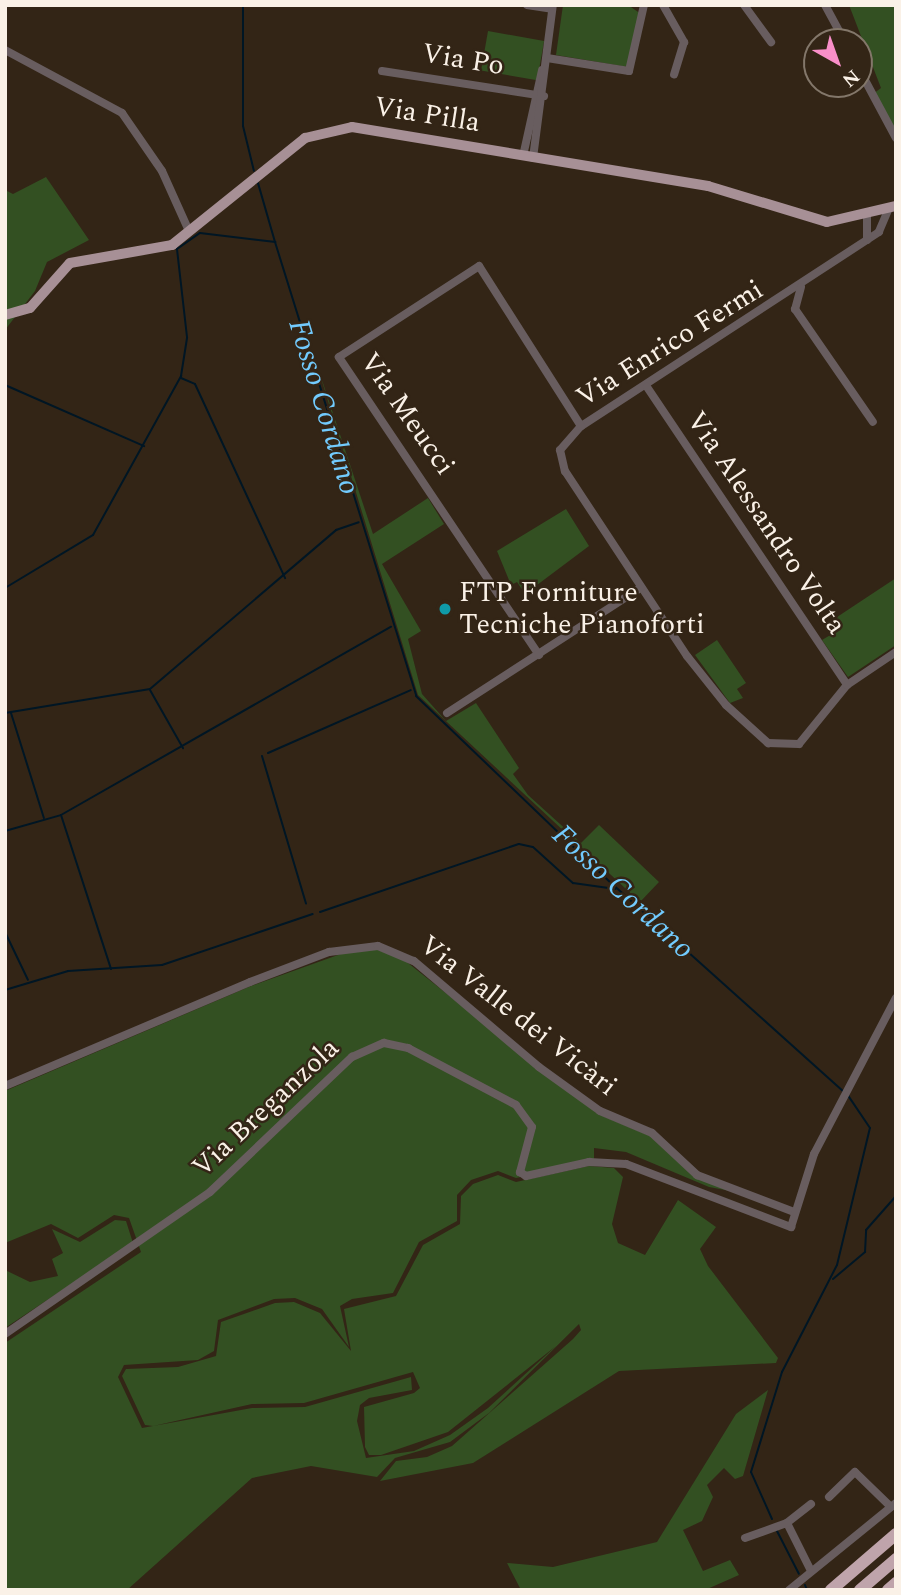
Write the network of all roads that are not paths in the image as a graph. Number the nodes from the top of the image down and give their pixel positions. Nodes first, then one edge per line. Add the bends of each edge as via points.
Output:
1 (527, 5) edge
2 (644, 5) edge
3 (663, 5) edge
4 (744, 5) edge
5 (825, 5) edge
6 (553, 7) edge
7 (837, 28) edge
8 (771, 42) dead end
9 (5, 50) edge
10 (547, 58) junction
11 (382, 71) dead end
12 (674, 75) dead end
13 (873, 95) edge
14 (540, 96) junction
15 (896, 138) edge
16 (528, 157) junction
17 (883, 210) edge
18 (189, 231) junction
19 (867, 240) junction
20 (802, 287) junction
21 (5, 315) edge
22 (648, 387) junction
23 (873, 422) dead end
24 (581, 426) junction
25 (640, 587) junction
26 (896, 652) edge
27 (539, 655) junction
28 (847, 685) junction
29 (447, 713) dead end
30 (896, 999) edge
31 (5, 1086) edge
32 (794, 1212) junction
33 (5, 1335) edge
34 (829, 1497) dead end
35 (811, 1504) dead end
36 (894, 1505) edge
37 (787, 1523) junction
38 (896, 1534) edge
39 (745, 1538) dead end
40 (896, 1559) edge
41 (811, 1571) junction
42 (896, 1583) edge
43 (789, 1590) edge
44 (831, 1590) edge
45 (860, 1590) edge
46 (888, 1590) edge

1 - 6 street
2 - 10 street via 629,71
3 - 12 street via 684,42
4 - 8 street
5 - 7 street
6 - 10 street
9 - 18 street via 122,113 162,172
10 - 14 street
11 - 14 street, Via Po
13 - 15 street
14 - 16 street
16 - 17 main road, Via Pilla via 742,193 815,220
16 - 18 main road, Via Pilla via 352,127 305,138
17 - 19 street
17 - 19 street, Via Enrico Fermi via 886,226
18 - 21 main road, Via Pilla via 162,250 91,255 70,263 30,308
19 - 20 street, Via Enrico Fermi
20 - 22 street, Via Enrico Fermi
20 - 23 street, Via Enrico Fermi via 795,309
22 - 24 street, Via Enrico Fermi
22 - 28 street, Via Alessandro Volta
24 - 25 street, Via Enrico Fermi via 564,441 565,471
24 - 27 street, Via Meucci via 479,266 339,357
25 - 27 street
25 - 28 street via 726,705 768,743 790,746
26 - 28 street
27 - 29 street
30 - 32 street via 840,1099
31 - 32 street, Via Valle dei Vicàri via 329,952 378,946 414,961 539,1067 600,1111 652,1133 697,1175
32 - 33 street, Via Breganzola via 791,1227 784,1226 743,1204 626,1164 589,1162 526,1176 520,1172 532,1126 516,1105 420,1054 384,1043 352,1057 210,1192
34 - 36 street via 855,1472
35 - 37 street
36 - 41 street
37 - 39 street
37 - 41 street
38 - 44 highway
40 - 45 highway
41 - 43 street
42 - 46 highway

